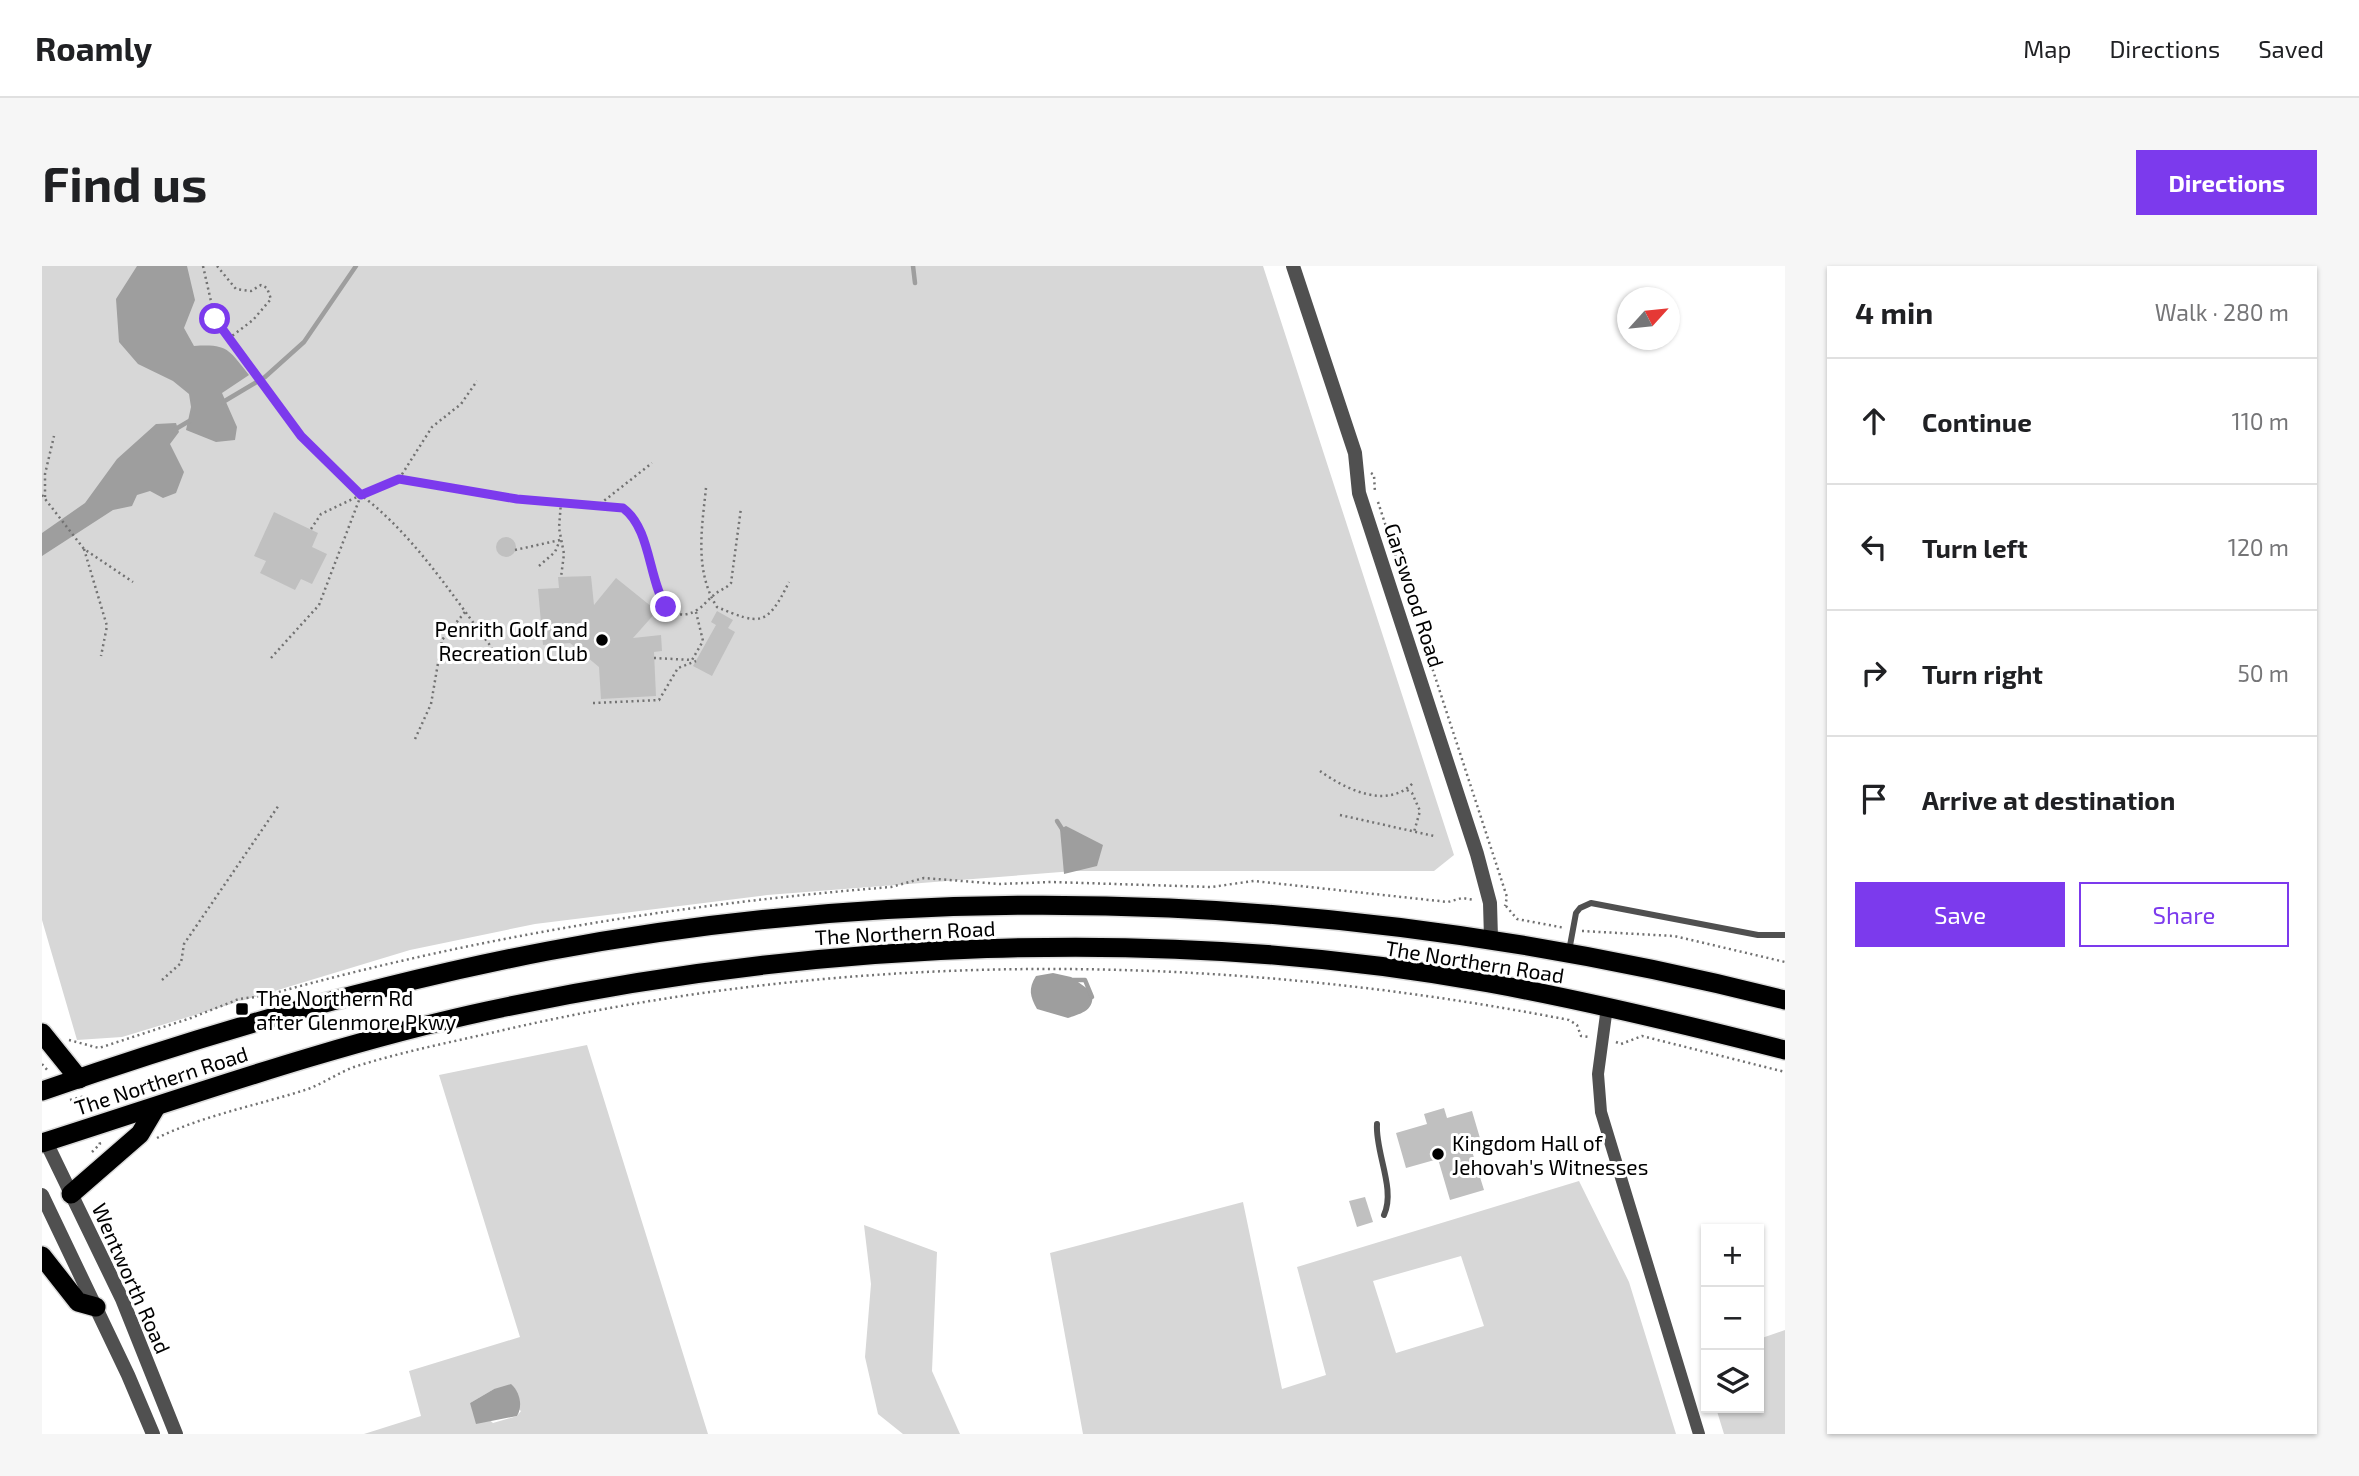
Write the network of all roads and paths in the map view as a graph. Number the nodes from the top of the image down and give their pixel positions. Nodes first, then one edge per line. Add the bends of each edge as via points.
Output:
1 (203, 266) edge
2 (217, 266) edge
3 (1293, 266) edge
4 (228, 339) junction
5 (477, 382) dead end
6 (54, 436) dead end
7 (652, 463) dead end
8 (399, 479) junction
9 (706, 488) dead end
10 (361, 495) junction
11 (43, 496) edge
12 (561, 502) junction
13 (600, 504) junction
14 (741, 508) dead end
15 (311, 529) dead end
16 (560, 540) junction
17 (84, 550) junction
18 (515, 550) dead end
19 (539, 566) dead end
20 (561, 577) dead end
21 (133, 582) dead end
22 (789, 582) dead end
23 (711, 598) junction
24 (465, 612) junction
25 (696, 612) junction
26 (492, 648) dead end
27 (101, 656) dead end
28 (271, 658) dead end
29 (654, 658) dead end
30 (694, 660) junction
31 (593, 703) dead end
32 (415, 739) dead end
33 (1320, 771) dead end
34 (1413, 783) dead end
35 (1407, 790) junction
36 (279, 805) dead end
37 (1340, 815) dead end
38 (1414, 832) junction
39 (1434, 836) dead end
40 (1785, 935) edge
41 (1491, 938) junction
42 (1569, 951) junction
43 (162, 980) dead end
44 (1785, 999) edge
45 (1607, 1007) junction
46 (42, 1033) edge
47 (1581, 1037) dead end
48 (1621, 1044) dead end
49 (1785, 1050) edge
50 (42, 1064) edge
51 (47, 1070) dead end
52 (1785, 1072) edge
53 (82, 1087) junction
54 (42, 1091) edge
55 (71, 1101) dead end
56 (156, 1107) junction
57 (1377, 1124) dead end
58 (44, 1143) edge
59 (148, 1143) dead end
60 (71, 1194) junction
61 (42, 1195) edge
62 (1384, 1215) dead end
63 (42, 1256) edge
64 (96, 1307) junction
65 (153, 1434) edge
66 (176, 1434) edge
67 (1699, 1434) edge

1 - 4 path via 215,319
2 - 4 path via 236,289 251,291 261,285 271,299
3 - 41 street, Garswood Road via 1355,453 1360,493 1480,865 1490,903
4 - 10 path via 301,436
5 - 8 path via 461,404 432,427
6 - 11 path
7 - 13 path
8 - 10 path
8 - 12 path
9 - 23 path via 701,541 703,574
10 - 15 path via 321,514
10 - 24 path via 425,559
10 - 28 path via 319,606
11 - 17 path
12 - 13 path
12 - 16 path
13 - 25 path via 623,508 635,517 657,594 666,607
14 - 23 path via 732,583
16 - 18 path
16 - 19 path via 555,552
16 - 20 path via 564,554
17 - 21 path
17 - 27 path via 107,626
22 - 23 path via 778,604 763,619 750,620 717,607
23 - 25 path
24 - 26 path
24 - 32 path via 442,640 431,704
25 - 30 path via 703,641
29 - 30 path
30 - 31 path via 678,668 659,699
33 - 35 path via 1365,794
34 - 35 path
35 - 38 path via 1420,811
36 - 43 path via 184,944 181,963
37 - 38 path
38 - 39 path
40 - 42 lane via 1758,935 1591,903 1576,913
41 - 42 highway, The Northern Road
41 - 53 highway, The Northern Road via 1362,921 1169,907 980,906 789,918 554,950 413,980 204,1037
42 - 44 highway, The Northern Road
45 - 49 highway, The Northern Road
45 - 56 highway, The Northern Road via 1486,982 1270,957 1055,947 888,954 681,975 484,1012 268,1069
45 - 67 street via 1598,1073 1601,1112
46 - 53 highway
47 - 59 path via 1577,1025 1569,1020 1497,1006 1233,975 1132,969 831,979 648,1001 435,1046 355,1067 313,1087
48 - 52 path via 1642,1036
50 - 51 path
53 - 54 highway, The Northern Road
53 - 55 path
56 - 58 highway, The Northern Road
56 - 60 highway via 140,1134
57 - 62 lane via 1388,1203
58 - 60 street, Wentworth Road
60 - 66 street, Wentworth Road via 122,1299
61 - 64 street, Wentworth Road
63 - 64 highway via 78,1302
64 - 65 street, Wentworth Road

